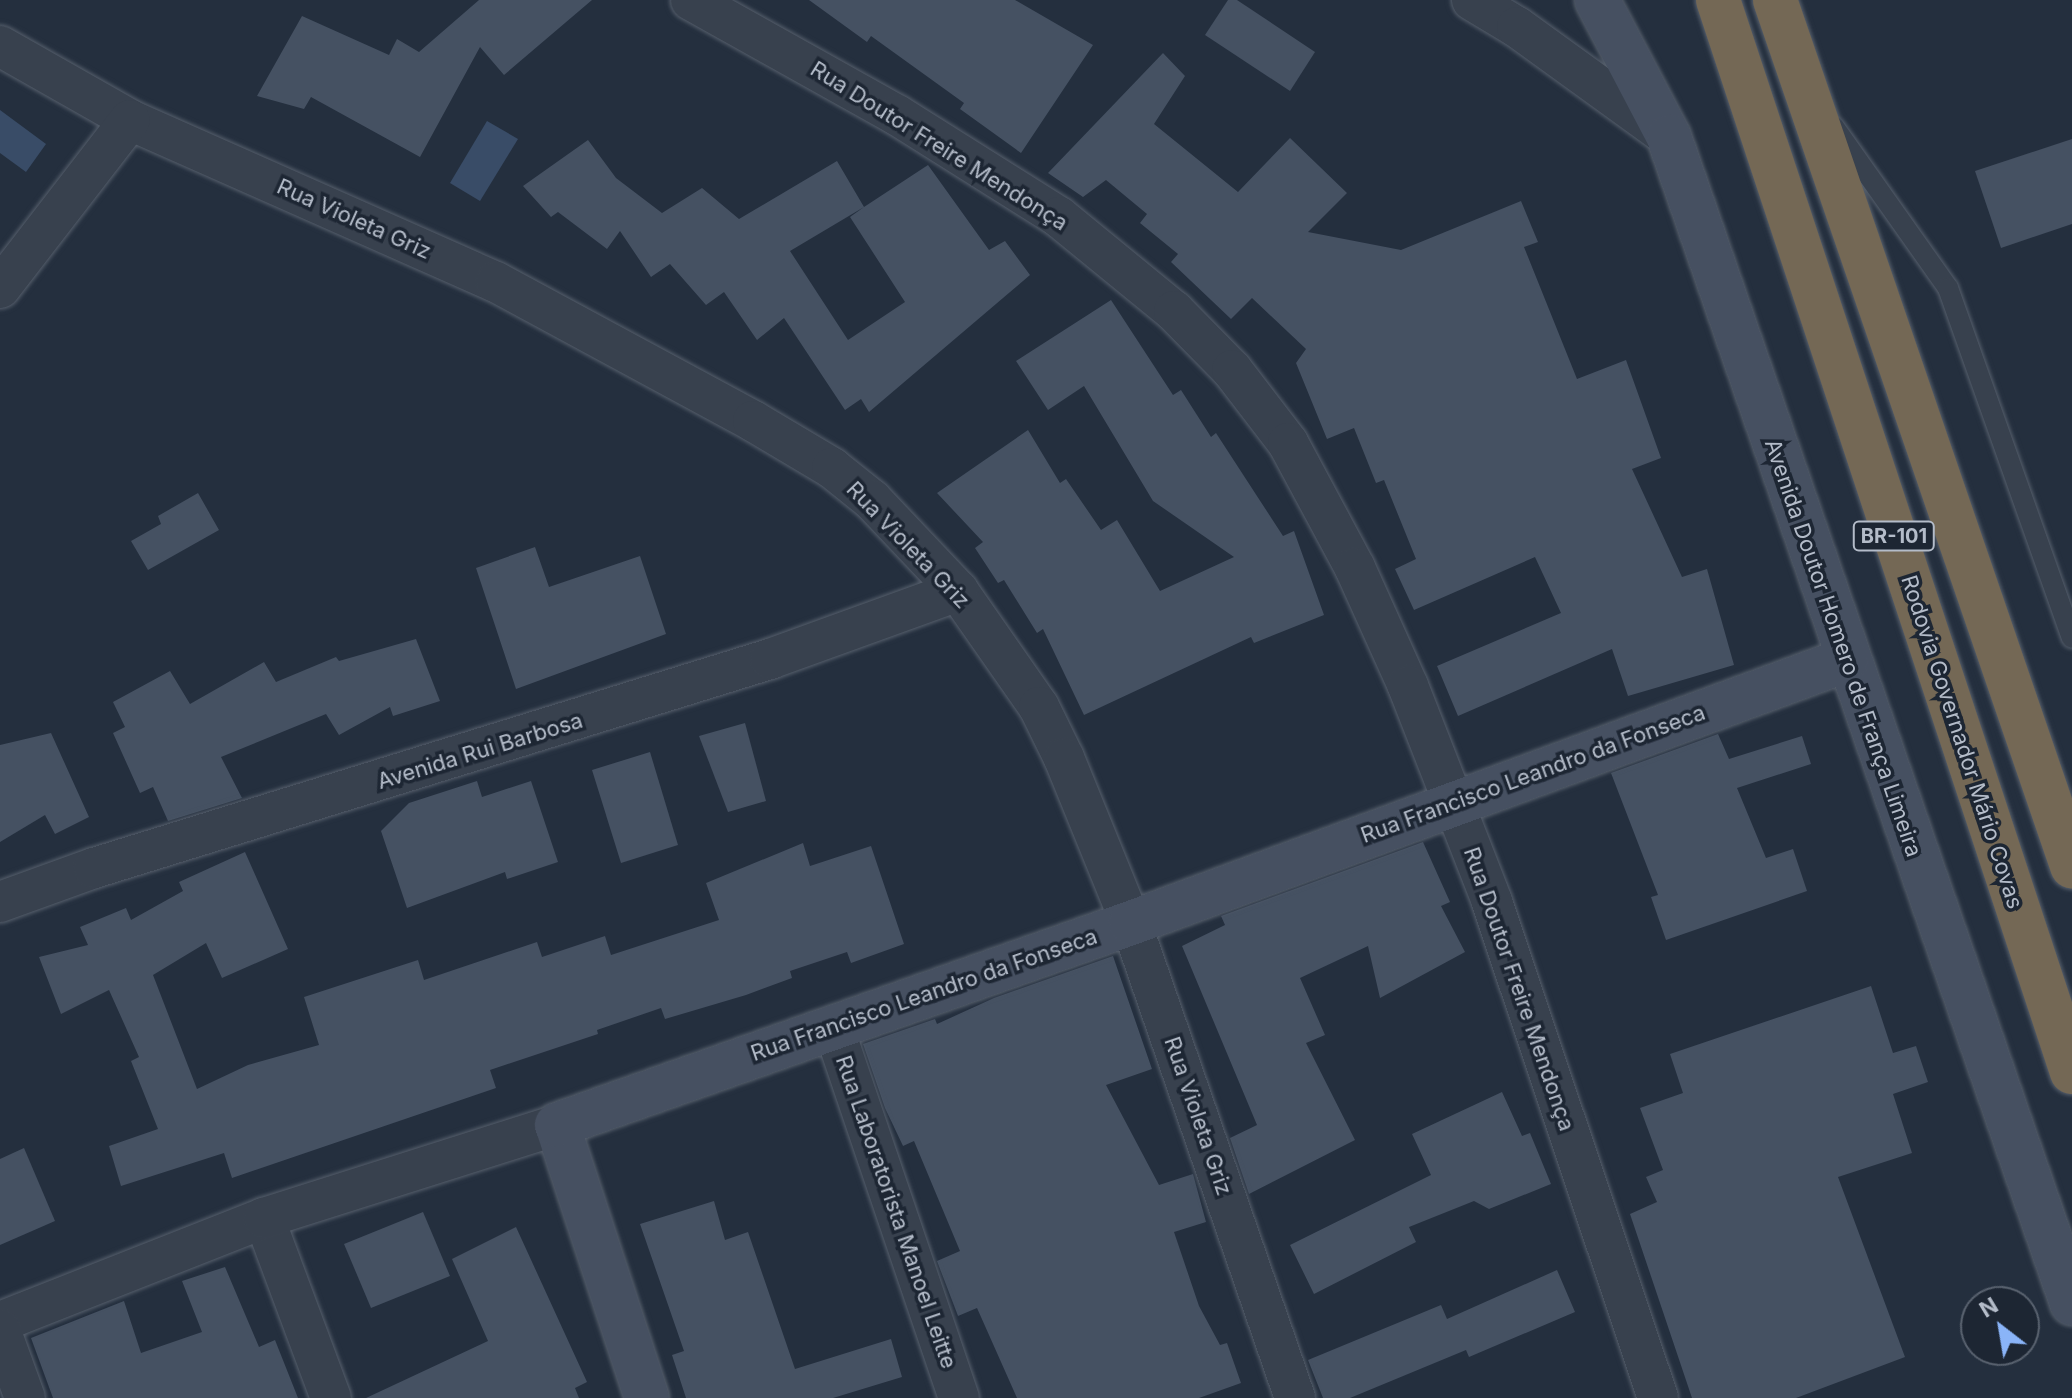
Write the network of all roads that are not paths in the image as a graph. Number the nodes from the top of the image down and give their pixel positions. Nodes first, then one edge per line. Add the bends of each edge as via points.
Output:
1 (691, 0) edge
2 (1472, 0) edge
3 (1597, 0) edge
4 (1718, 0) edge
5 (1775, 0) edge
6 (0, 46) edge
7 (1803, 84) junction
8 (130, 120) junction
9 (1669, 137) junction
10 (0, 288) edge
11 (958, 591) junction
12 (2072, 638) edge
13 (1846, 660) junction
14 (1453, 802) junction
15 (2072, 866) edge
16 (0, 902) edge
17 (1131, 923) junction
18 (833, 1026) junction
19 (2072, 1072) edge
20 (557, 1125) junction
21 (264, 1218) junction
22 (2072, 1303) edge
23 (0, 1322) edge
24 (0, 1329) edge
25 (25, 1398) edge
26 (331, 1398) edge
27 (647, 1398) edge
28 (959, 1398) edge
29 (1295, 1398) edge
30 (1658, 1398) edge

1 - 14 street, Rua Doutor Freire Mendonça via 897,115 1059,217 1174,311 1232,370 1288,443 1355,568
2 - 9 street
3 - 9 main road, Avenida Doutor Homero de França Limeira
4 - 19 highway, Rodovia Governador Mário Covas / BR-101
5 - 7 highway, BR-101
6 - 8 street, Rua Violeta Griz
7 - 12 lane via 1948,288
7 - 15 highway, BR-101
8 - 10 street
8 - 11 street, Rua Violeta Griz via 496,282 753,421 832,468 872,500
9 - 13 main road, Avenida Doutor Homero de França Limeira
11 - 16 street, Avenida Rui Barbosa via 770,659 94,868
11 - 17 street, Rua Violeta Griz via 1039,707
13 - 14 main road, Rua Francisco Leandro da Fonseca
13 - 22 main road, Avenida Doutor Homero de França Limeira
14 - 17 main road, Rua Francisco Leandro da Fonseca
14 - 30 street, Rua Doutor Freire Mendonça via 1492,902
17 - 18 main road, Rua Francisco Leandro da Fonseca
17 - 29 street, Rua Violeta Griz
18 - 20 main road, Rua Francisco Leandro da Fonseca
18 - 28 street, Rua Laboratorista Manoel Leitte
20 - 21 street, Rua Francisco Leandro da Fonseca
20 - 27 main road
21 - 23 street, Rua Francisco Leandro da Fonseca
21 - 26 street
24 - 25 street

